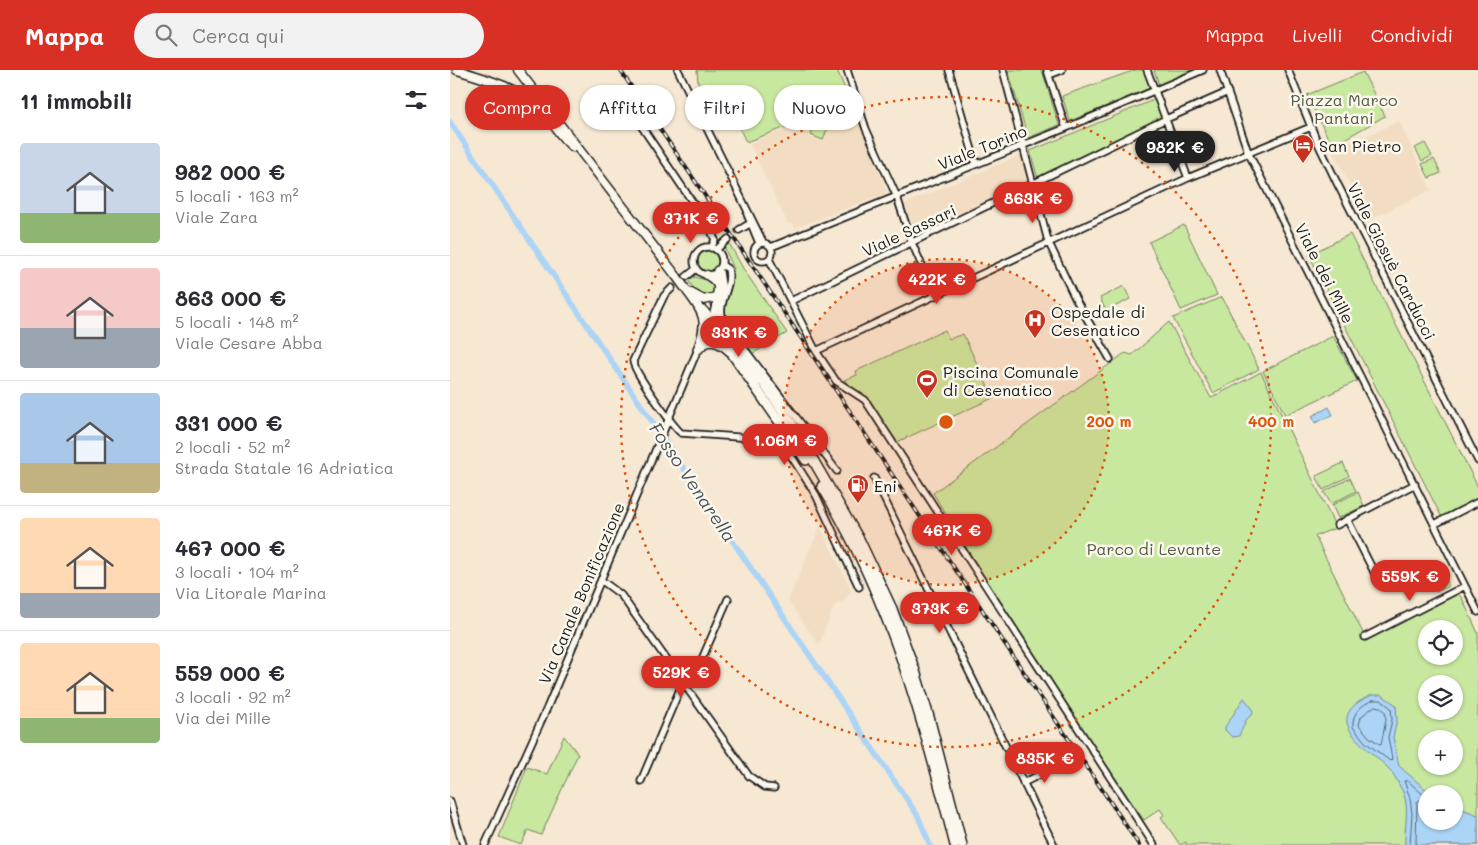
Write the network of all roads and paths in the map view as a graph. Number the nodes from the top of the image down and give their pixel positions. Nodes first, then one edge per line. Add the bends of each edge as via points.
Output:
1 (458, 70) edge
2 (518, 70) edge
3 (525, 70) edge
4 (678, 70) edge
5 (847, 70) edge
6 (949, 70) edge
7 (1003, 70) edge
8 (1062, 70) edge
9 (1147, 70) edge
10 (1203, 70) edge
11 (1220, 70) edge
12 (1288, 70) edge
13 (1048, 73) edge
14 (530, 85) edge
15 (534, 85) edge
16 (1154, 90) junction
17 (1228, 92) junction
18 (1166, 119) junction
19 (1311, 127) junction
20 (1066, 128) junction
21 (564, 130) edge
22 (644, 130) edge
23 (1024, 145) junction
24 (1248, 152) junction
25 (582, 153) junction
26 (976, 164) junction
27 (1188, 178) junction
28 (1034, 183) junction
29 (740, 196) junction
30 (897, 197) junction
31 (751, 223) junction
32 (739, 230) tunnel mouth
33 (728, 239) tunnel mouth
34 (1048, 241) junction
35 (761, 243) junction
36 (912, 243) junction
37 (771, 247) junction
38 (713, 249) junction
39 (769, 259) junction
40 (720, 268) junction
41 (696, 269) junction
42 (707, 275) junction
43 (686, 277) dead end
44 (672, 288) dead end
45 (686, 289) junction
46 (935, 295) junction
47 (791, 301) junction
48 (703, 311) junction
49 (698, 349) junction
50 (816, 350) junction
51 (734, 352) junction
52 (1110, 359) dead end
53 (669, 421) junction
54 (1478, 461) edge
55 (837, 471) dead end
56 (874, 478) dead end
57 (1416, 484) junction
58 (1478, 502) edge
59 (1347, 519) junction
60 (1435, 524) junction
61 (1337, 525) dead end
62 (1375, 574) dead end
63 (601, 580) junction
64 (1465, 586) junction
65 (859, 587) dead end
66 (728, 599) dead end
67 (1478, 612) edge
68 (1365, 637) dead end
69 (684, 684) junction
70 (1057, 766) dead end
71 (640, 781) dead end
72 (1023, 783) junction
73 (774, 788) dead end
74 (450, 801) edge
75 (463, 845) edge
76 (485, 845) edge
77 (955, 845) edge
78 (962, 845) edge
79 (1054, 845) edge
80 (1154, 845) edge

1 - 25 main road via 526,97 544,112 564,139
2 - 14 main road
3 - 15 main road
4 - 29 street
5 - 30 street via 866,129
6 - 26 street
7 - 23 street
8 - 13 street
9 - 16 street
10 - 16 street, Viale Torino
11 - 17 street, Viale dei Mille
12 - 19 street, Viale Giosuè Carducci
13 - 20 street
16 - 18 street
16 - 20 street, Viale Torino
17 - 18 street, Viale Sassari
17 - 24 street, Viale dei Mille
18 - 27 street
18 - 28 street, Viale Sassari
19 - 24 street
19 - 54 street, Viale Giosuè Carducci
20 - 23 street, Viale Torino
21 - 25 main road
22 - 38 street via 710,228 715,240
23 - 26 street, Viale Torino
23 - 28 street
24 - 27 street
24 - 57 street, Viale dei Mille
25 - 45 main road, bridge
26 - 30 street, Viale Torino
27 - 34 street
28 - 34 street
28 - 36 street, Viale Sassari
29 - 31 street
29 - 35 street
30 - 36 street
30 - 37 street, Viale Torino
31 - 32 street
31 - 35 street
33 - 38 street
34 - 46 street
34 - 52 street
35 - 37 street
35 - 39 street via 754,250 755,256 761,261
36 - 46 street
36 - 47 street, Viale Sassari
37 - 39 street via 773,252
38 - 40 street via 721,256
38 - 41 street via 703,248 696,253
39 - 47 street
40 - 42 street
40 - 51 highway via 721,290 715,313
40 - 55 street via 728,269 730,276 720,311 724,322
41 - 42 street
41 - 43 street
42 - 45 main road via 718,283 716,297 704,300
44 - 53 street via 664,296 633,361
45 - 48 main road
46 - 50 street
47 - 50 street
48 - 49 main road via 704,329
48 - 51 highway
49 - 51 highway via 710,341 723,344
49 - 53 street, Via Canale Bonificazione
50 - 80 street via 836,381 865,400
51 - 77 highway via 823,488 880,600 908,670
51 - 78 highway via 762,382 794,426 860,541 889,602 929,717
53 - 63 street, Via Canale Bonificazione
53 - 65 street via 686,435 781,440 816,495
56 - 72 street
57 - 59 street
57 - 60 street, Viale dei Mille
58 - 60 street
59 - 61 street
59 - 62 street
60 - 64 street, Viale dei Mille
63 - 69 street via 621,595
63 - 76 street, Via Canale Bonificazione
64 - 67 street, Viale dei Mille
64 - 68 street
66 - 69 street via 692,682
69 - 71 street
69 - 73 street via 749,776 765,787
70 - 72 street
72 - 79 street
74 - 75 street

